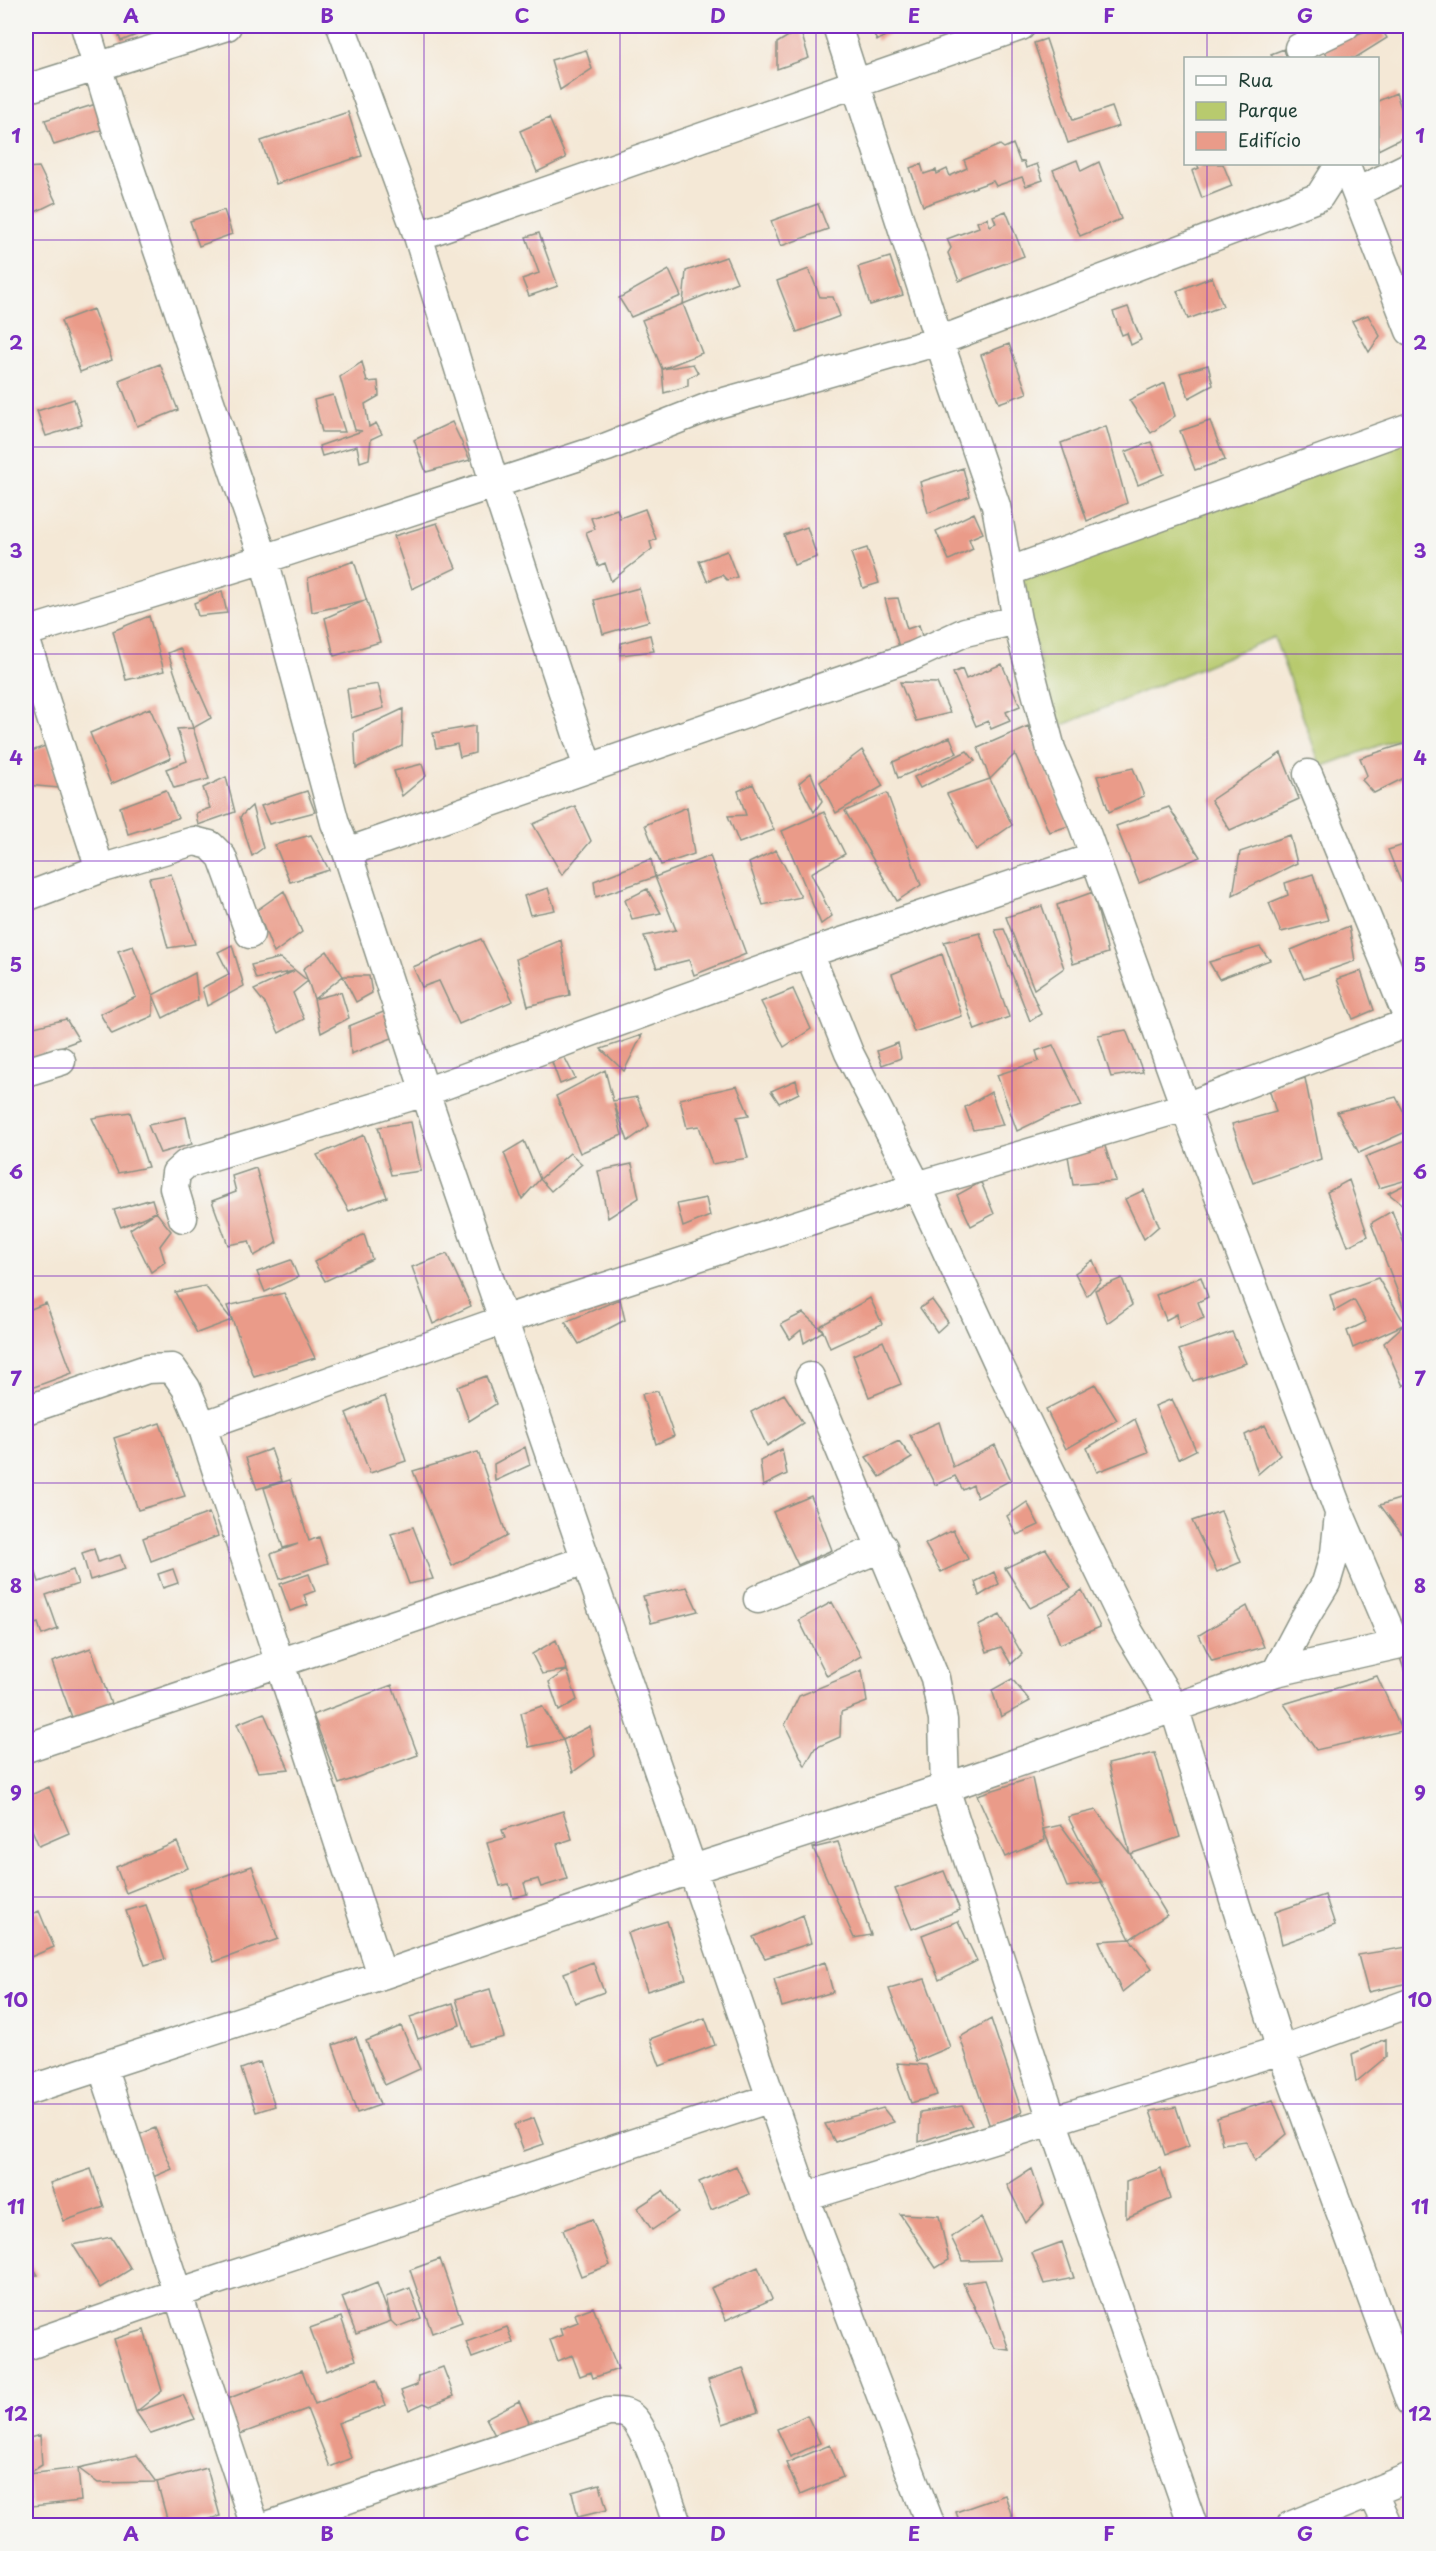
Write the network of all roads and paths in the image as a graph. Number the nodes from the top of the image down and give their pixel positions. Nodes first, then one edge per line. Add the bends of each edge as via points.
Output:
1 (85, 26) edge
2 (227, 26) edge
3 (341, 26) edge
4 (837, 26) edge
5 (1021, 26) edge
6 (1345, 26) edge
7 (1297, 44) edge
8 (99, 66) junction
9 (857, 81) junction
10 (26, 89) edge
11 (1339, 165) edge
12 (1345, 165) edge
13 (1410, 166) edge
14 (1358, 192) junction
15 (1319, 197) junction
16 (1366, 220) junction
17 (418, 236) junction
18 (1410, 331) edge
19 (939, 341) junction
20 (1410, 427) edge
21 (494, 482) junction
22 (264, 559) junction
23 (1010, 571) junction
24 (1017, 620) junction
25 (26, 632) edge
26 (26, 640) edge
27 (588, 768) junction
28 (1308, 774) dead end
29 (347, 852) junction
30 (1095, 857) junction
31 (100, 869) junction
32 (26, 897) edge
33 (250, 934) dead end
34 (809, 952) junction
35 (1410, 1022) edge
36 (61, 1061) dead end
37 (26, 1072) edge
38 (425, 1092) junction
39 (1185, 1107) junction
40 (916, 1186) junction
41 (183, 1218) dead end
42 (503, 1320) junction
43 (810, 1377) dead end
44 (26, 1410) edge
45 (202, 1426) junction
46 (1339, 1512) junction
47 (883, 1547) junction
48 (586, 1560) junction
49 (758, 1599) dead end
50 (1403, 1641) edge
51 (281, 1662) junction
52 (1276, 1672) junction
53 (1174, 1707) junction
54 (26, 1748) edge
55 (945, 1788) junction
56 (693, 1869) junction
57 (382, 1975) junction
58 (1410, 2003) edge
59 (1281, 2050) junction
60 (102, 2066) junction
61 (26, 2091) edge
62 (771, 2098) junction
63 (1052, 2120) junction
64 (805, 2197) junction
65 (178, 2293) junction
66 (26, 2346) edge
67 (1410, 2402) edge
68 (1410, 2478) edge
69 (1373, 2494) junction
70 (255, 2526) edge
71 (267, 2526) edge
72 (678, 2526) edge
73 (931, 2526) edge
74 (1193, 2526) edge
75 (1290, 2526) edge
76 (1388, 2526) edge

1 - 8 street
2 - 8 street
3 - 17 street
4 - 9 street
5 - 9 street
6 - 7 street
8 - 10 street
8 - 22 street via 116,128
9 - 17 street
9 - 19 street
11 - 15 street
12 - 14 street
13 - 14 street
14 - 16 street
15 - 16 street
15 - 19 street
16 - 18 street
17 - 21 street
19 - 21 street via 714,405 607,447
19 - 23 street via 996,507
20 - 23 street
21 - 22 street
21 - 27 street
22 - 25 street
22 - 29 street via 335,823
23 - 24 street
24 - 27 street via 965,633 913,656
24 - 30 street via 1051,749
26 - 31 street
27 - 29 street
28 - 35 street
29 - 38 street
30 - 34 street
30 - 39 street
31 - 32 street
31 - 33 street via 194,841 210,845 222,857
34 - 38 street
34 - 40 street via 849,1053
35 - 39 street
36 - 37 street
38 - 41 street via 186,1164 176,1173 174,1188
38 - 42 street
39 - 40 street
39 - 46 street
40 - 42 street
40 - 53 street via 1129,1632
42 - 45 street
42 - 48 street
43 - 47 street
44 - 45 street via 147,1369 172,1368 186,1388
45 - 51 street
46 - 50 street
46 - 52 street via 1335,1553 1326,1584
47 - 49 street
47 - 55 street via 935,1678 943,1720
48 - 51 street
48 - 56 street
50 - 52 street
51 - 54 street
51 - 57 street
52 - 53 street
53 - 55 street
53 - 59 street
55 - 56 street
55 - 63 street
56 - 57 street
56 - 62 street
57 - 60 street
58 - 59 street
59 - 63 street
59 - 67 street
60 - 61 street
60 - 65 street
62 - 64 street
62 - 65 street
63 - 64 street
63 - 74 street
64 - 73 street
65 - 66 street
65 - 70 street
68 - 69 street
69 - 75 street
69 - 76 street
71 - 72 street via 608,2412 623,2412 634,2419 644,2437

